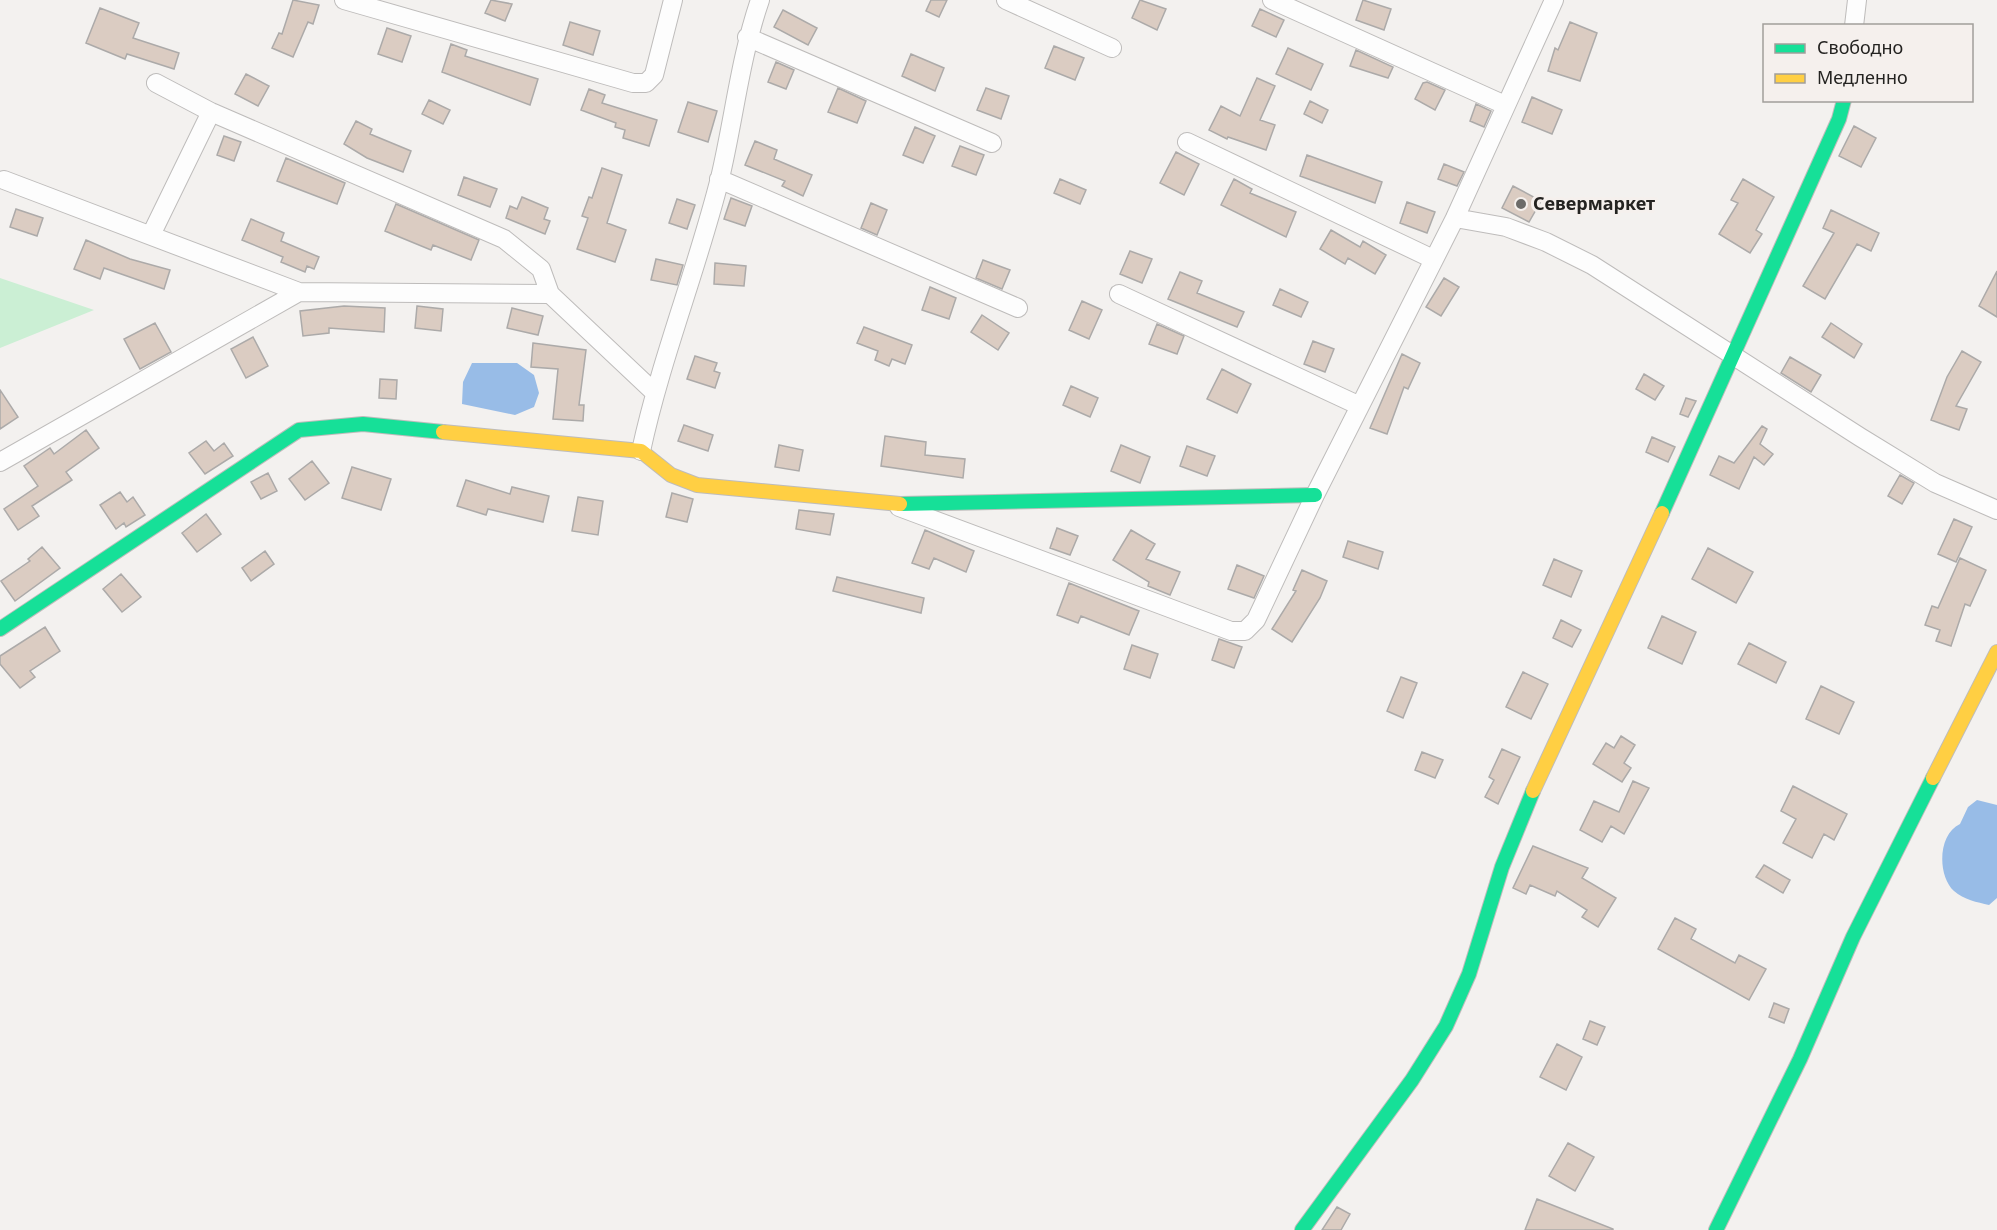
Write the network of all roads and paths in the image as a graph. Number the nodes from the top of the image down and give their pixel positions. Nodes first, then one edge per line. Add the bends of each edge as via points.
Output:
1 (344, 0) edge
2 (673, 0) edge
3 (760, 0) edge
4 (1006, 0) edge
5 (1272, 0) edge
6 (1554, 0) edge
7 (1857, 0) edge
8 (1854, 24) edge
9 (747, 37) junction
10 (1112, 48) dead end
11 (156, 83) dead end
12 (1843, 102) edge
13 (1505, 105) junction
14 (211, 112) junction
15 (1187, 142) dead end
16 (992, 143) dead end
17 (719, 179) junction
18 (4, 180) dead end
19 (1455, 218) junction
20 (151, 234) junction
21 (1433, 259) junction
22 (299, 292) junction
23 (550, 294) junction
24 (1119, 294) dead end
25 (1018, 308) dead end
26 (1731, 353) junction
27 (654, 392) junction
28 (1360, 406) junction
29 (641, 451) junction
30 (0, 462) edge
31 (1315, 495) junction
32 (889, 504) junction
33 (1997, 510) edge
34 (0, 629) edge
35 (1997, 652) edge
36 (1302, 1230) edge
37 (1716, 1230) edge

1 - 2 street via 633,83 646,83 654,75
3 - 9 street
4 - 10 street
5 - 13 street
6 - 13 street
7 - 8 street
9 - 16 street
9 - 17 street
11 - 14 street
12 - 26 street
13 - 19 street
14 - 20 street
14 - 23 street via 504,239 541,269
15 - 21 street
17 - 25 street
17 - 27 street
18 - 20 street
19 - 21 street
19 - 26 street via 1506,227 1546,242 1592,265
20 - 22 street
21 - 28 street
22 - 23 street
22 - 30 street
23 - 27 street
24 - 28 street
26 - 33 street via 1935,483
26 - 36 street via 1642,557 1530,796 1446,1026 1412,1080
27 - 29 street
28 - 31 street
29 - 32 street via 671,475 697,484
29 - 34 street via 363,424 299,430
31 - 32 street
31 - 32 street via 1256,620 1245,631 1231,631
35 - 37 street via 1869,905 1800,1059

